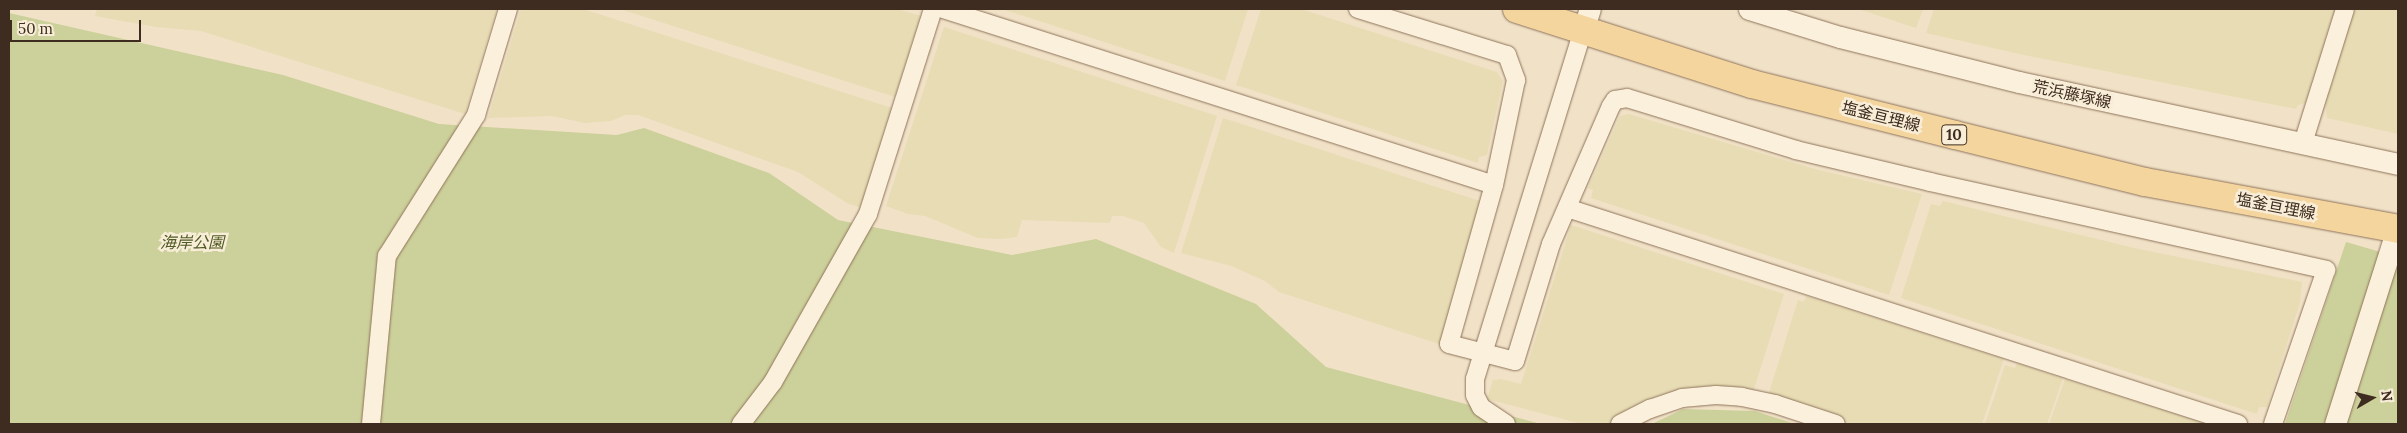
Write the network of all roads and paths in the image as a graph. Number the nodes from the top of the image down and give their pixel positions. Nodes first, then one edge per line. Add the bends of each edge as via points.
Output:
1 (508, 9) edge
2 (933, 9) edge
3 (943, 9) edge
4 (1358, 9) edge
5 (1517, 9) edge
6 (1749, 9) edge
7 (2345, 9) edge
8 (1587, 20) edge
9 (2303, 143) junction
10 (2398, 164) edge
11 (1494, 185) junction
12 (1567, 208) junction
13 (2398, 228) edge
14 (1483, 353) junction
15 (371, 424) edge
16 (741, 424) edge
17 (1506, 424) edge
18 (1620, 424) edge
19 (1836, 424) edge
20 (2238, 424) edge
21 (2273, 424) edge
22 (2335, 424) edge

1 - 15 street via 476,116 387,256
2 - 16 street via 868,214 773,382
3 - 11 street
4 - 11 street via 1507,55 1516,80
5 - 8 main road, 塩釜亘理線 / 10
6 - 9 street, 荒浜藤塚線 via 1840,37 2018,82
7 - 9 street
8 - 13 main road, 塩釜亘理線 / 10 via 1752,84 2144,182
8 - 14 street
9 - 10 street, 荒浜藤塚線
11 - 14 street via 1449,344
12 - 14 street via 1552,244 1515,361
12 - 20 street
12 - 21 street via 1611,106 1615,100 1627,98 1825,157 2326,270
13 - 22 street
14 - 17 street via 1475,379 1475,395 1481,408
18 - 19 street via 1682,398 1716,395 1775,404

